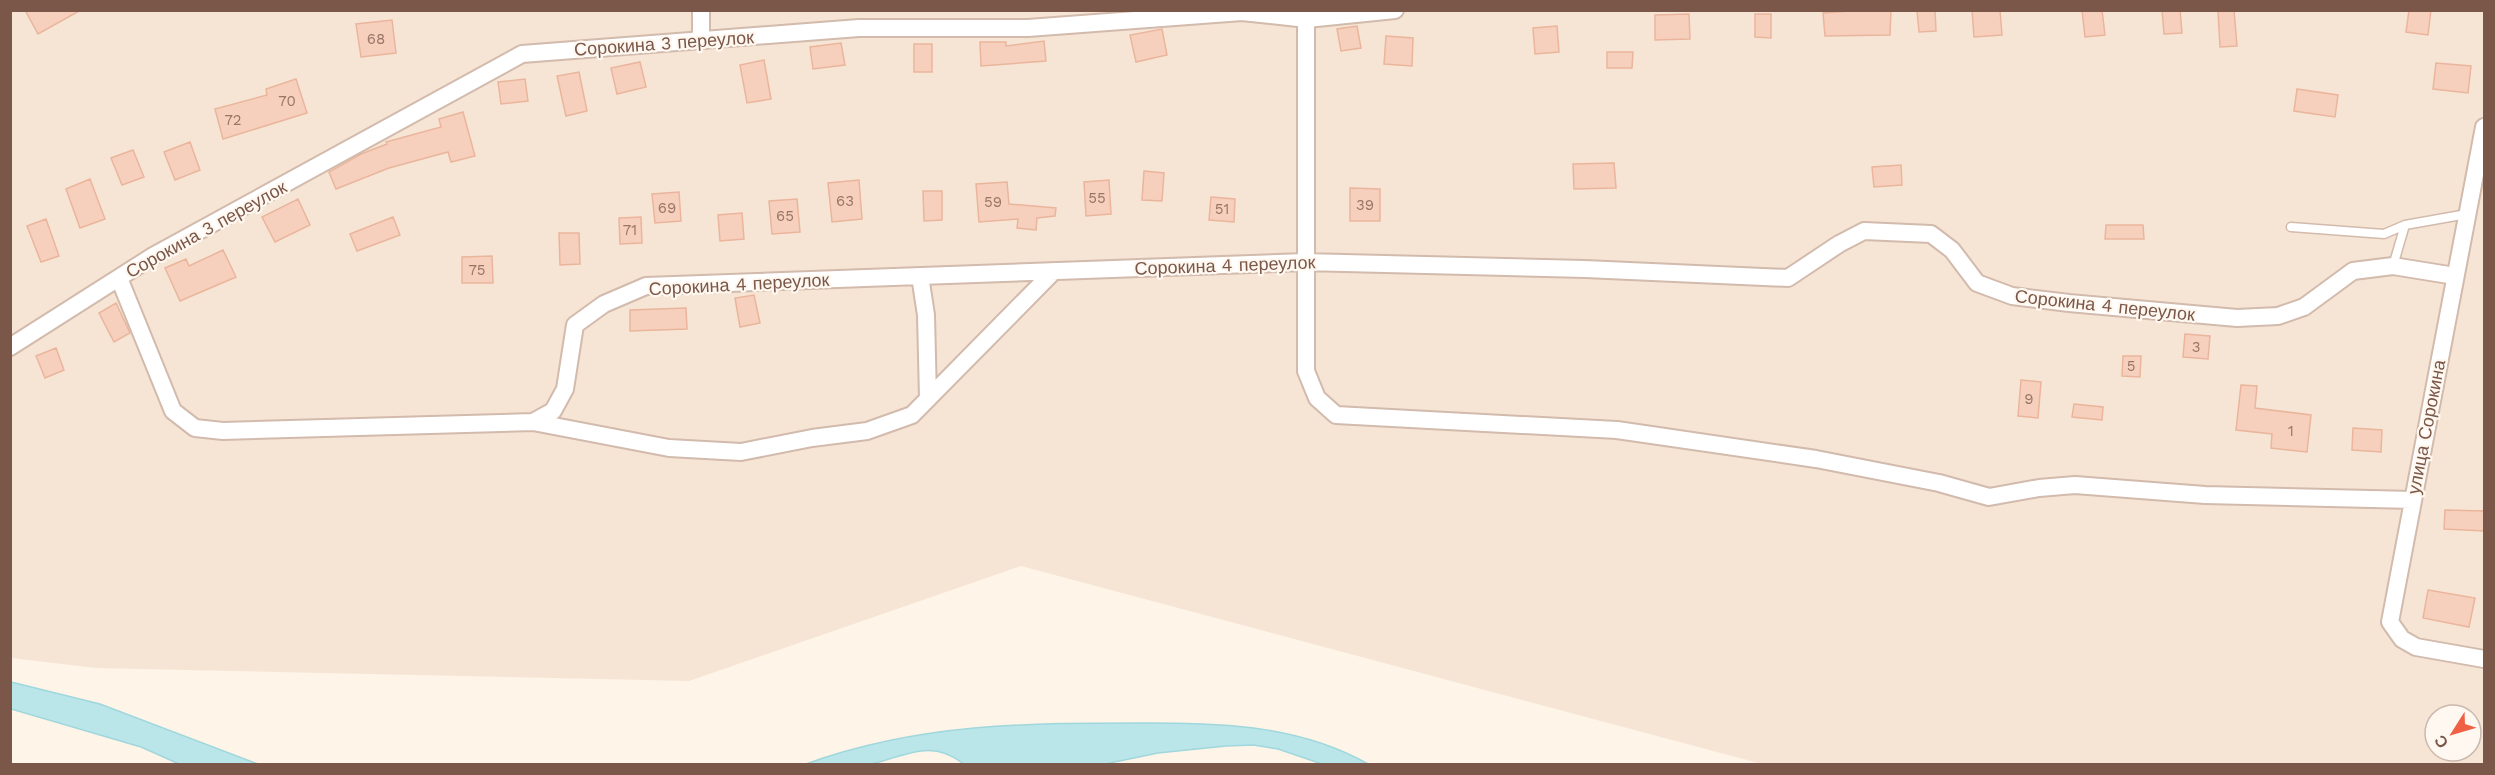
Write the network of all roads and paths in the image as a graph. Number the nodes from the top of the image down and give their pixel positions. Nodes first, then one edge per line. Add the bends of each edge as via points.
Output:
1 (701, 10) edge
2 (1395, 10) edge
3 (1306, 15) edge
4 (701, 40) junction
5 (2484, 127) edge
6 (2467, 214) junction
7 (2405, 225) junction
8 (2291, 227) dead end
9 (1304, 262) junction
10 (2392, 266) junction
11 (1054, 271) junction
12 (920, 276) junction
13 (2455, 276) junction
14 (119, 278) junction
15 (10, 347) edge
16 (928, 399) junction
17 (533, 422) junction
18 (2413, 500) junction
19 (2484, 660) edge

1 - 4 street
2 - 3 street, Сорокина 3 переулок
3 - 4 street, Сорокина 3 переулок via 1242,12 1028,28 860,28
3 - 9 street
4 - 14 street, Сорокина 3 переулок via 522,54
5 - 6 street, улица Сорокина
6 - 7 lane
6 - 13 street, улица Сорокина
7 - 8 lane via 2384,234
7 - 10 lane
9 - 10 street, Сорокина 4 переулок via 1788,278 1864,231 1931,234 1952,250 1977,283 2012,296 2237,318 2278,315 2304,307 2353,272
9 - 11 street, Сорокина 4 переулок
9 - 18 street via 1306,371 1317,398 1336,415 1617,430 1816,459 1989,497 2075,485 2205,495
10 - 13 street, Сорокина 4 переулок
11 - 12 street, Сорокина 4 переулок
11 - 16 street
12 - 16 street via 926,315
12 - 17 street, Сорокина 4 переулок via 646,286 604,304 575,325 565,389 553,411
13 - 18 street, улица Сорокина
14 - 15 street, Сорокина 3 переулок
14 - 17 street via 173,411 195,428 223,431
16 - 17 street via 912,415 867,432 741,452 669,448
18 - 19 street, улица Сорокина via 2390,622 2402,639 2416,647

